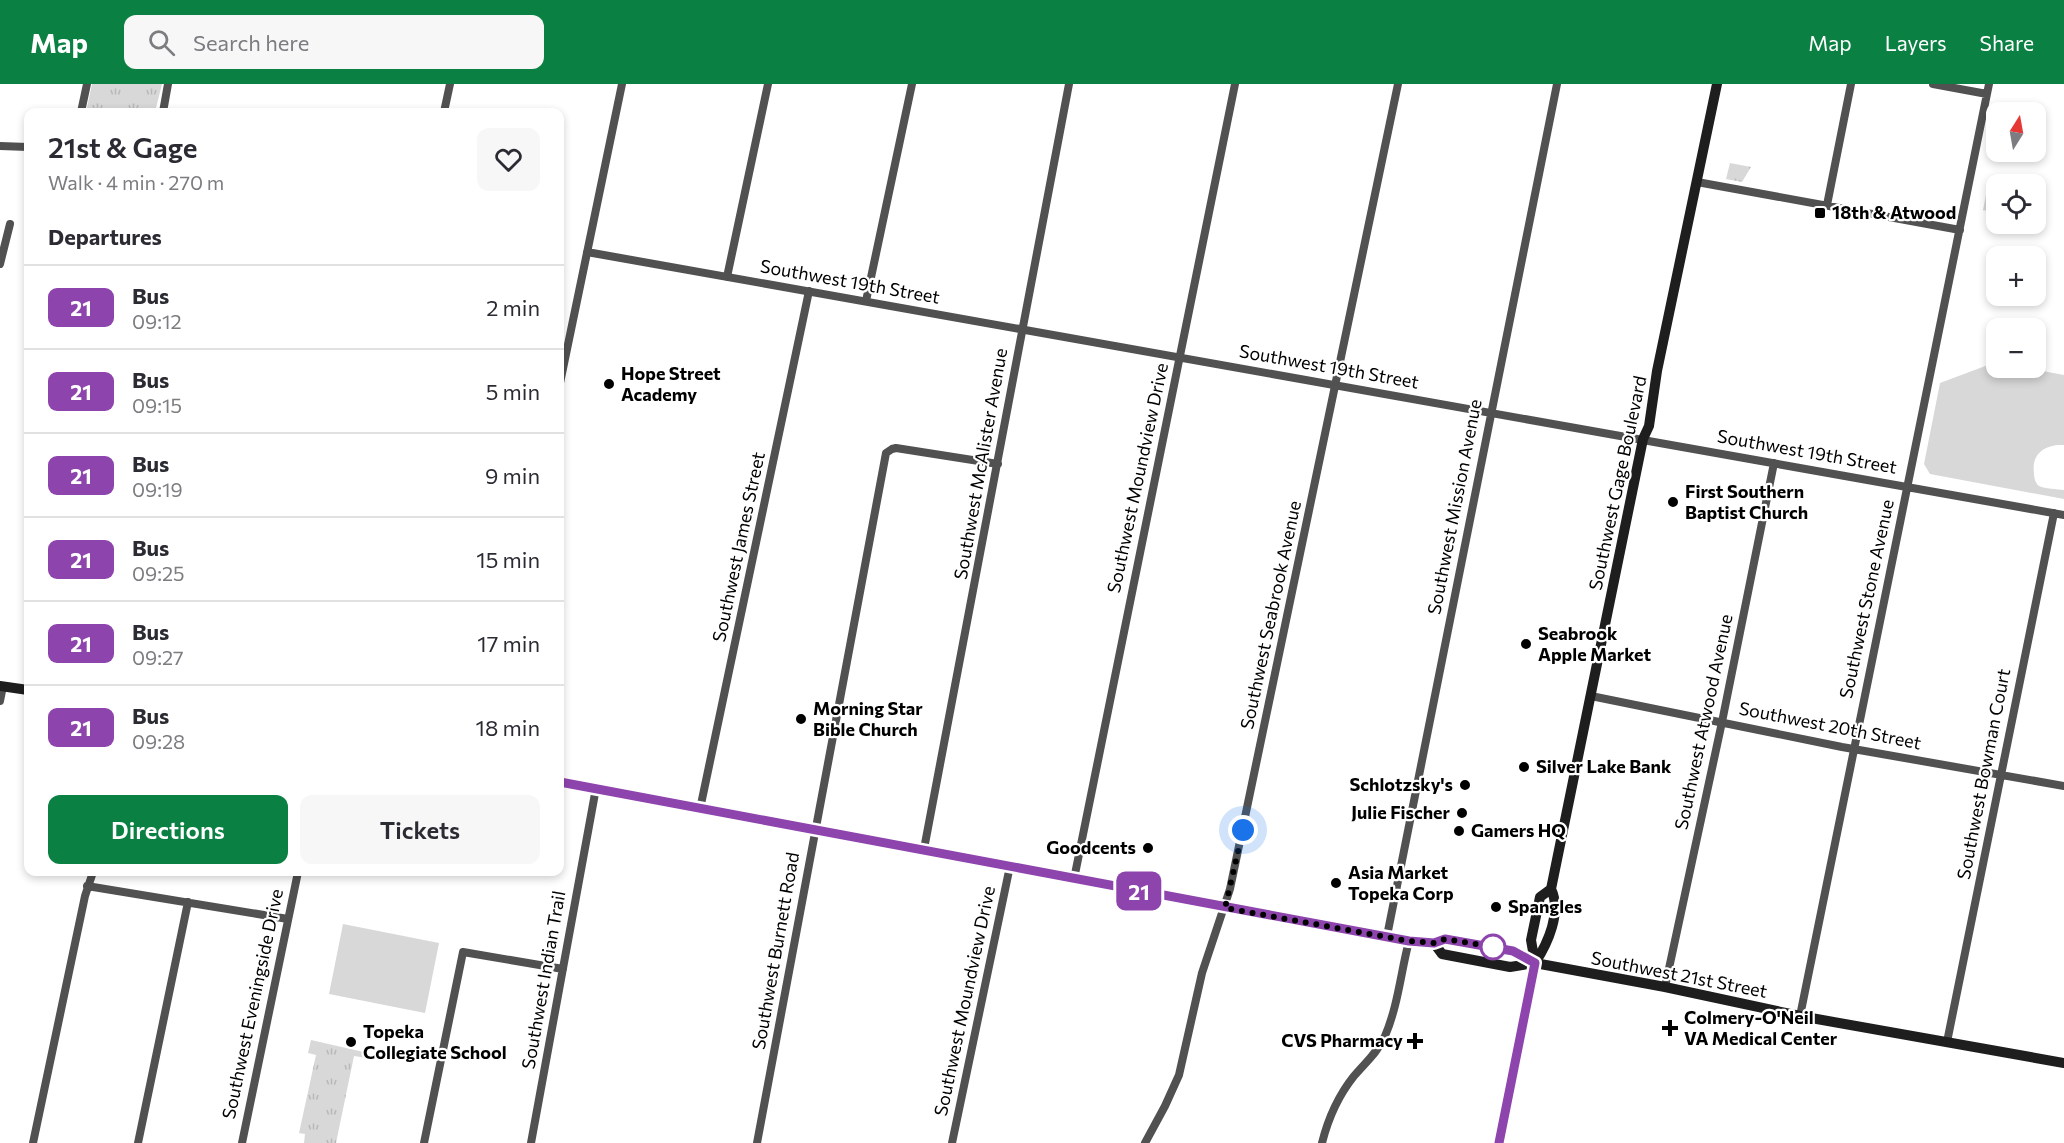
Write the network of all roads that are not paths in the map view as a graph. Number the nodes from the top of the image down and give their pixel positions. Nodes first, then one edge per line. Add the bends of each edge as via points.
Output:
1 (87, 84) edge
2 (168, 84) edge
3 (450, 84) edge
4 (622, 84) edge
5 (768, 84) edge
6 (912, 84) edge
7 (1069, 84) edge
8 (1235, 84) edge
9 (1398, 84) edge
10 (1557, 84) edge
11 (1717, 84) edge
12 (1851, 84) edge
13 (1933, 84) edge
14 (1989, 84) edge
15 (1987, 93) junction
16 (82, 108) edge
17 (164, 108) edge
18 (445, 108) edge
19 (0, 146) edge
20 (24, 147) edge
21 (1697, 182) junction
22 (1827, 205) junction
23 (10, 224) dead end
24 (1960, 230) junction
25 (587, 252) junction
26 (0, 264) edge
27 (727, 277) junction
28 (809, 291) junction
29 (866, 301) junction
30 (1022, 329) junction
31 (1180, 357) junction
32 (564, 364) edge
33 (1335, 385) junction
34 (1490, 412) junction
35 (1643, 439) junction
36 (1774, 463) junction
37 (998, 464) junction
38 (1906, 486) junction
39 (2054, 513) junction
40 (2064, 515) edge
41 (2, 686) edge
42 (24, 689) edge
43 (1591, 696) junction
44 (0, 701) edge
45 (1722, 722) junction
46 (1853, 748) junction
47 (2001, 775) junction
48 (564, 783) edge
49 (2064, 786) edge
50 (596, 788) junction
51 (700, 809) junction
52 (815, 831) junction
53 (924, 849) junction
54 (1010, 866) junction
55 (91, 876) edge
56 (297, 876) edge
57 (1074, 879) junction
58 (87, 886) junction
59 (1551, 889) junction
60 (188, 902) junction
61 (1225, 908) junction
62 (288, 919) junction
63 (1387, 936) junction
64 (1409, 941) junction
65 (1434, 943) junction
66 (1535, 963) junction
67 (563, 969) junction
68 (1665, 987) junction
69 (1800, 1016) junction
70 (1947, 1042) junction
71 (2064, 1063) edge
72 (33, 1143) edge
73 (138, 1143) edge
74 (242, 1143) edge
75 (424, 1143) edge
76 (531, 1143) edge
77 (758, 1143) edge
78 (952, 1143) edge
79 (1145, 1143) edge
80 (1322, 1143) edge
81 (1499, 1143) edge

1 - 16 street
2 - 17 street
3 - 18 street
4 - 25 street
5 - 27 street
6 - 29 street
7 - 30 street, Southwest McAlister Avenue
8 - 31 street, Southwest Moundview Drive
9 - 33 street, Southwest Seabrook Avenue
10 - 34 street, Southwest Mission Avenue
11 - 21 main road, Southwest Gage Boulevard
12 - 22 street
13 - 15 street
14 - 15 street, Southwest Stone Avenue
15 - 24 street, Southwest Stone Avenue
19 - 20 street
21 - 22 street
21 - 35 main road, Southwest Gage Boulevard via 1649,426
22 - 24 street
23 - 26 street
24 - 38 street, Southwest Stone Avenue
25 - 27 street, Southwest 19th Street
25 - 32 street
27 - 28 street, Southwest 19th Street
28 - 29 street, Southwest 19th Street
28 - 51 street, Southwest James Street
29 - 30 street, Southwest 19th Street
30 - 31 street, Southwest 19th Street
30 - 37 street, Southwest McAlister Avenue
31 - 33 street, Southwest 19th Street
31 - 57 street, Southwest Moundview Drive
33 - 34 street, Southwest 19th Street
33 - 61 street, Southwest Seabrook Avenue
34 - 35 street, Southwest 19th Street
34 - 63 street, Southwest Mission Avenue
35 - 36 street, Southwest 19th Street
35 - 43 main road, Southwest Gage Boulevard
36 - 38 street, Southwest 19th Street
36 - 45 street, Southwest Atwood Avenue
37 - 52 street, Southwest Burnett Road via 892,448 886,456
37 - 53 street, Southwest McAlister Avenue
38 - 39 street, Southwest 19th Street
38 - 46 street, Southwest Stone Avenue
39 - 40 street, Southwest 19th Street
39 - 47 street, Southwest Bowman Court
41 - 42 main road
41 - 44 street
43 - 45 street, Southwest 20th Street
43 - 59 main road, Southwest Gage Boulevard
45 - 46 street, Southwest 20th Street
45 - 68 street, Southwest Atwood Avenue
46 - 47 street, Southwest 20th Street
46 - 69 street, Southwest Stone Avenue
47 - 49 street, Southwest 20th Street
47 - 70 street, Southwest Bowman Court
48 - 50 main road, Southwest 21st Street
50 - 51 main road, Southwest 21st Street
50 - 67 street, Southwest Indian Trail
51 - 52 main road, Southwest 21st Street
52 - 53 main road, Southwest 21st Street
52 - 77 street, Southwest Burnett Road
53 - 54 main road, Southwest 21st Street
54 - 57 main road, Southwest 21st Street
54 - 78 street, Southwest Moundview Drive
55 - 58 street
56 - 62 street, Southwest Eveningside Drive
57 - 61 main road, Southwest 21st Street
58 - 60 street
58 - 72 street
59 - 66 main road, Southwest Gage Boulevard via 1556,900 1548,943
59 - 66 main road, Southwest Gage Boulevard via 1540,897 1531,940
60 - 62 street
60 - 73 street
61 - 63 main road, Southwest 21st Street
61 - 79 street, Southwest Seabrook Avenue via 1204,966 1179,1075
62 - 74 street, Southwest Eveningside Drive
63 - 64 main road, Southwest 21st Street
64 - 65 main road, Southwest 21st Street
64 - 80 street via 1385,1036 1338,1099
65 - 66 main road, Southwest 21st Street via 1445,939 1513,951
65 - 66 main road, Southwest 21st Street via 1442,954 1510,967
66 - 68 main road, Southwest 21st Street
66 - 81 main road, Southwest Gage Boulevard
67 - 75 street via 463,952
67 - 76 street, Southwest Indian Trail
68 - 69 main road, Southwest 21st Street
69 - 70 main road, Southwest 21st Street
70 - 71 main road, Southwest 21st Street

